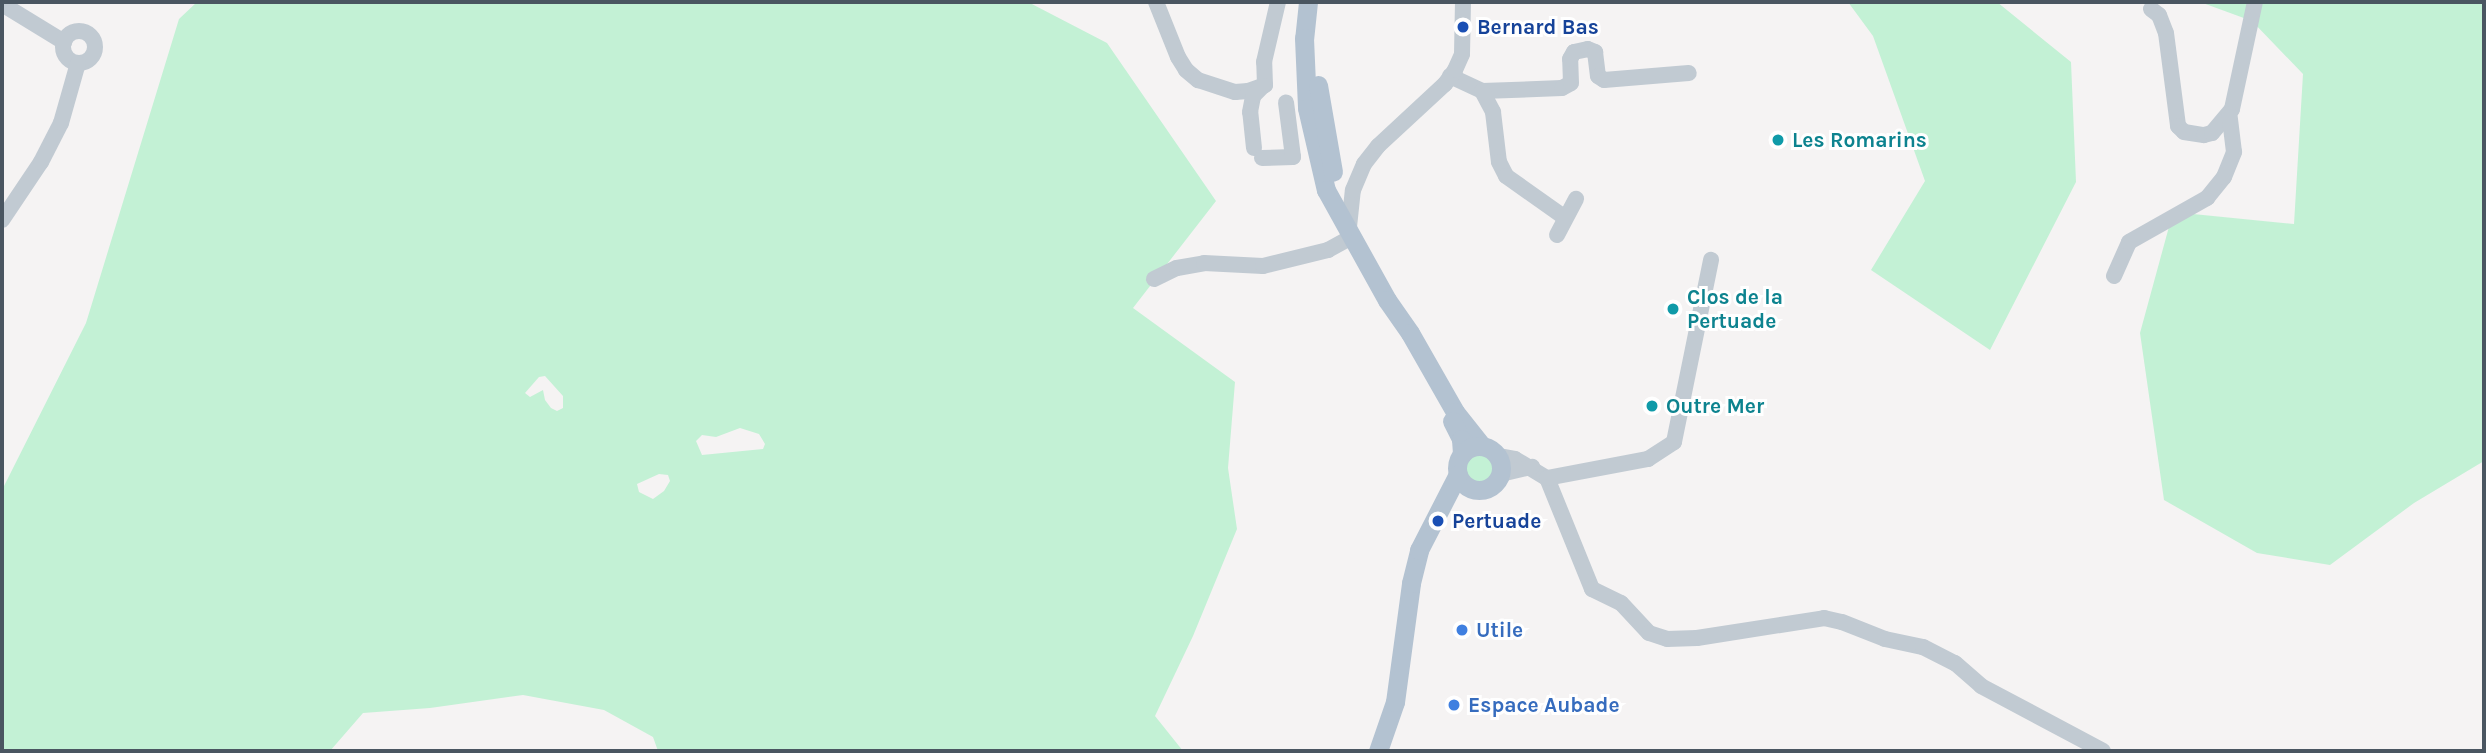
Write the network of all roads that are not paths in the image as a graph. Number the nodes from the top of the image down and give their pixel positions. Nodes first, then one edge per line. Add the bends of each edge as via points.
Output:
1 (1156, 2) edge
2 (1278, 2) edge
3 (1308, 2) edge
4 (1319, 2) edge
5 (1463, 2) edge
6 (2255, 2) edge
7 (2, 4) edge
8 (2151, 9) dead end
9 (64, 42) junction
10 (78, 63) junction
11 (1689, 73) dead end
12 (1450, 76) junction
13 (1265, 85) junction
14 (1482, 91) junction
15 (1286, 102) junction
16 (1307, 108) junction
17 (2229, 114) junction
18 (1576, 199) dead end
19 (1564, 217) junction
20 (2, 220) edge
21 (1557, 235) dead end
22 (1351, 236) junction
23 (1711, 260) dead end
24 (2114, 276) dead end
25 (1154, 279) dead end
26 (1387, 300) junction
27 (1490, 451) junction
28 (1460, 464) junction
29 (1532, 467) junction
30 (1499, 478) junction
31 (1547, 478) junction
32 (1473, 489) junction
33 (1425, 537) junction
34 (1378, 751) edge
35 (2103, 751) edge

1 - 13 street via 1178,57 1198,80 1235,92
2 - 13 street via 1264,62
3 - 16 main road via 1304,38
4 - 22 main road via 1320,105
5 - 12 street via 1462,54
6 - 17 street
7 - 9 street
8 - 17 street via 2159,15 2166,33 2178,126 2184,132 2212,134
9 - 10 street via 66,57
9 - 10 street via 77,32 90,36 94,51 88,60
10 - 20 street via 61,122
11 - 14 street via 1604,80 1598,76 1595,51 1588,49 1574,52 1571,83 1562,88
12 - 14 street
12 - 22 street via 1378,146 1357,177
13 - 15 street
13 - 15 street via 1253,96 1250,112 1258,153 1293,157
14 - 19 street via 1493,112 1499,162 1506,176
15 - 16 street
16 - 22 main road via 1326,190
17 - 24 street via 2234,152 2224,177 2207,198 2129,242
18 - 19 street
19 - 21 street
22 - 25 street via 1328,250 1263,266 1204,263
22 - 26 main road
23 - 31 street via 1674,442 1648,459
26 - 27 main road via 1455,412
26 - 28 main road via 1396,328 1456,429
27 - 28 main road via 1471,447
27 - 29 street
27 - 30 main road via 1501,467
28 - 32 main road via 1464,483
28 - 33 main road
29 - 30 street
29 - 31 street
30 - 32 main road via 1489,487
31 - 35 street via 1592,589 1621,604 1649,633 1667,639 1697,638 1824,618 1842,622 1885,639 1923,647 1955,663 1981,686
32 - 33 main road via 1453,500
33 - 34 main road via 1411,583 1395,702

